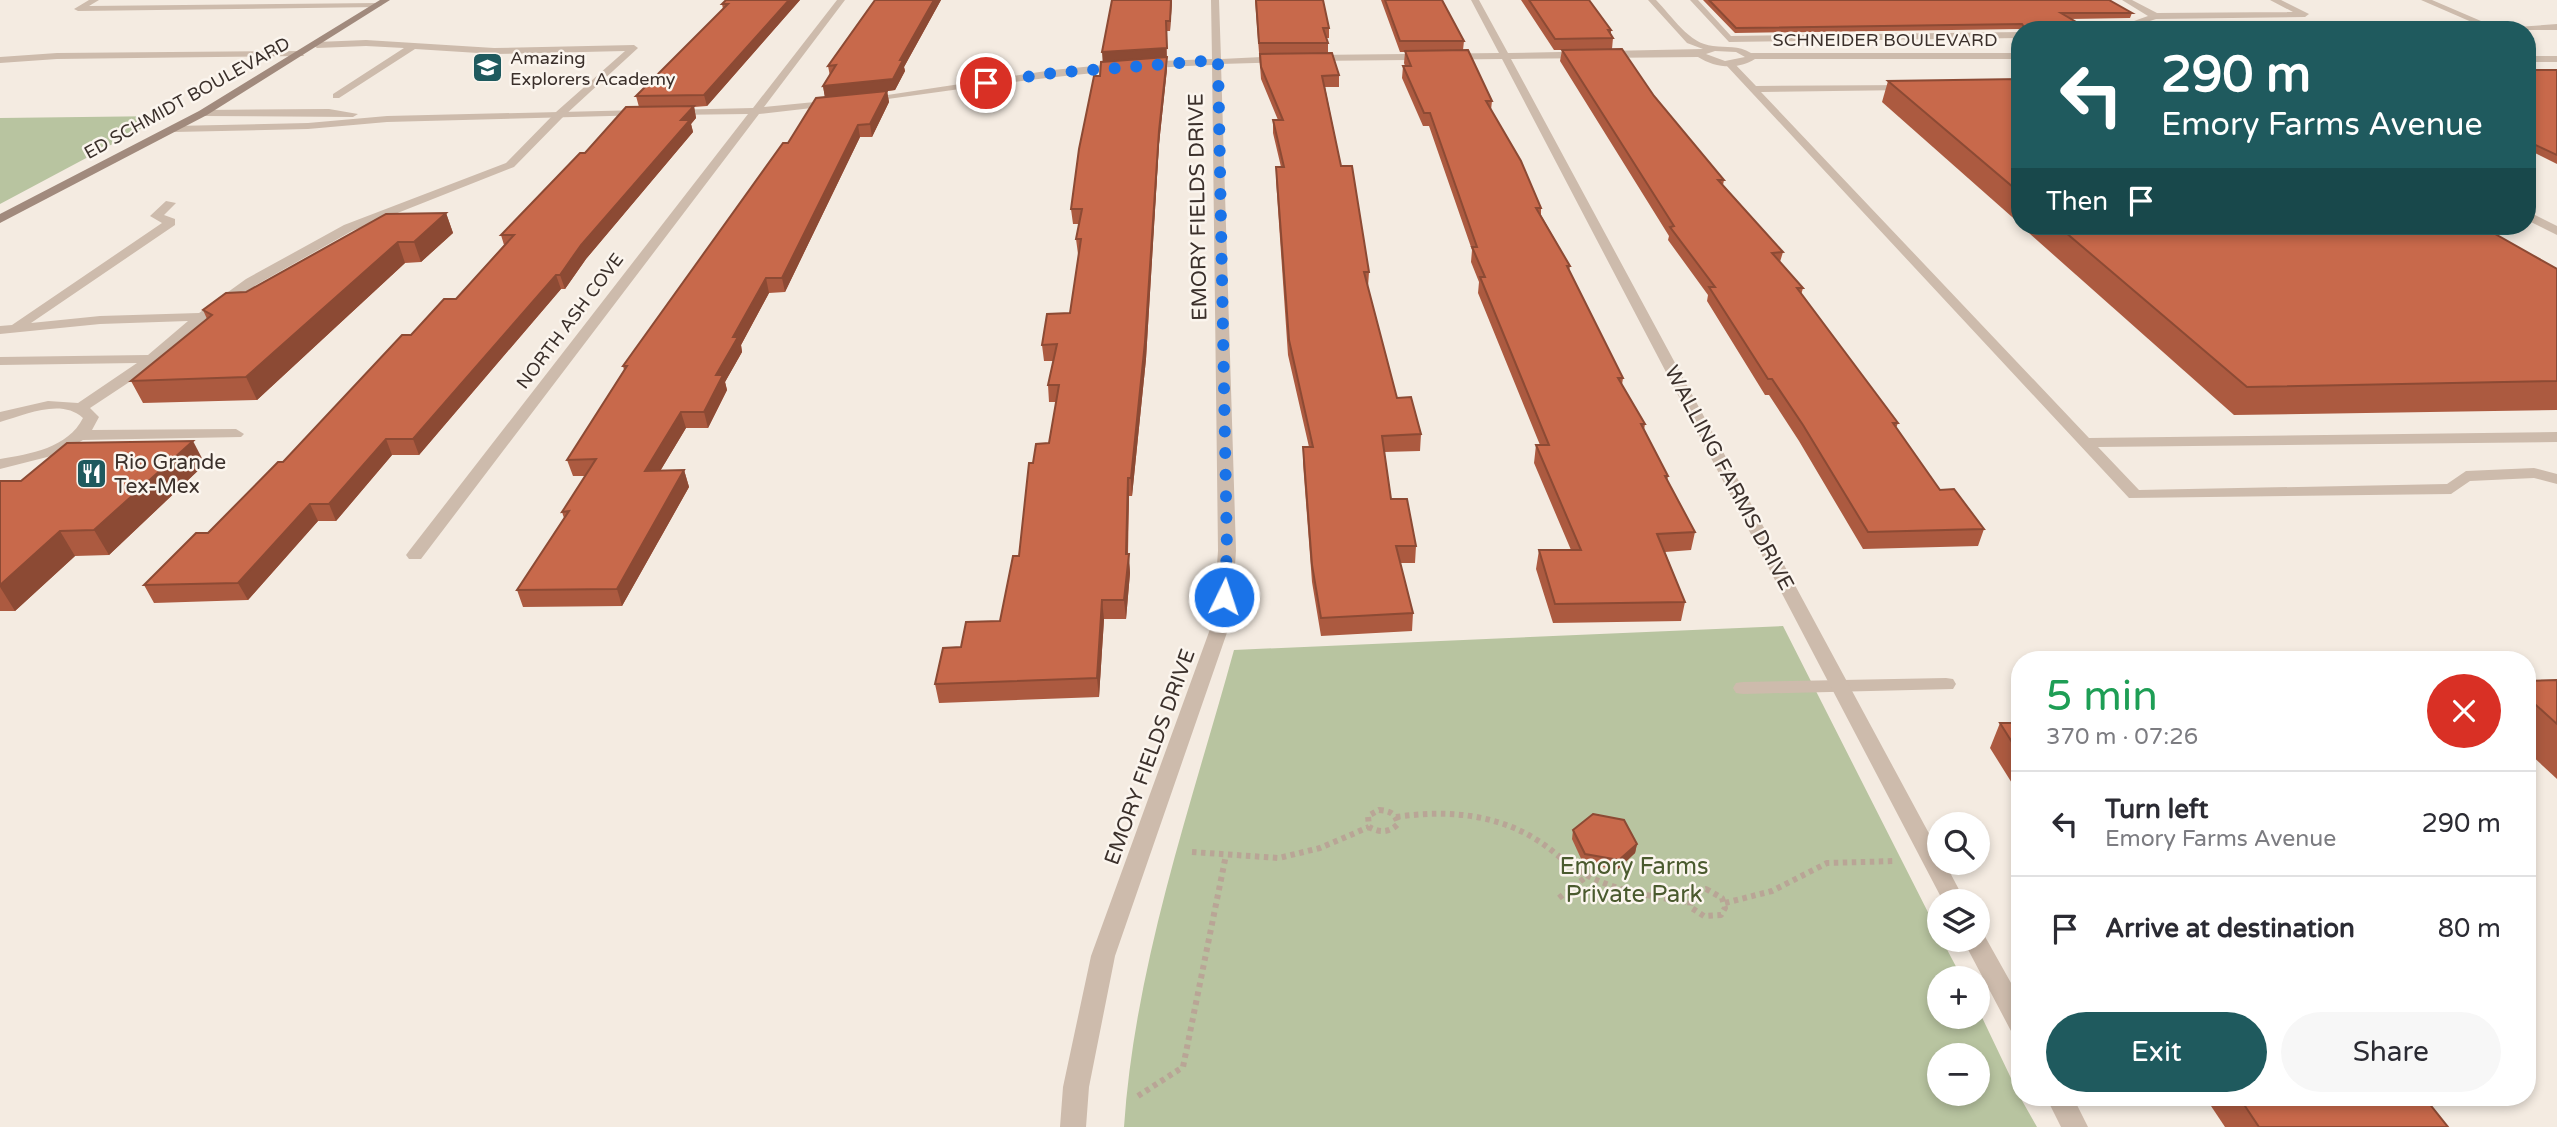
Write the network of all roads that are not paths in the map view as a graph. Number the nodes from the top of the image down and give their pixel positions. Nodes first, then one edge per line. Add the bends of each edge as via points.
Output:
1 (95, 0) edge
2 (180, 0) edge
3 (841, 0) edge
4 (1214, 0) edge
5 (1475, 0) edge
6 (1652, 0) edge
7 (1694, 0) edge
8 (2126, 0) edge
9 (2274, 0) edge
10 (2425, 0) edge
11 (382, 3) edge
12 (164, 8) junction
13 (2155, 16) junction
14 (2140, 21) edge
15 (2476, 21) edge
16 (2557, 27) edge
17 (2536, 29) edge
18 (2011, 35) edge
19 (317, 45) junction
20 (415, 46) junction
21 (1710, 49) junction
22 (301, 54) junction
23 (1700, 54) junction
24 (1503, 55) junction
25 (1750, 56) junction
26 (2011, 56) edge
27 (2536, 59) edge
28 (2557, 59) edge
29 (0, 60) edge
30 (1218, 60) junction
31 (1730, 63) junction
32 (1922, 87) edge
33 (1754, 89) junction
34 (336, 96) dead end
35 (860, 100) edge
36 (847, 102) edge
37 (756, 111) junction
38 (203, 113) junction
39 (560, 114) junction
40 (387, 118) junction
41 (174, 129) junction
42 (170, 203) dead end
43 (0, 219) edge
44 (2536, 220) edge
45 (2557, 231) edge
46 (202, 317) junction
47 (16, 328) junction
48 (0, 330) edge
49 (0, 341) edge
50 (150, 359) junction
51 (0, 361) edge
52 (80, 408) junction
53 (0, 417) edge
54 (236, 434) dead end
55 (79, 435) junction
56 (2557, 437) edge
57 (2085, 443) junction
58 (0, 464) edge
59 (2557, 480) edge
60 (415, 555) dead end
61 (1946, 684) dead end
62 (1839, 686) junction
63 (1743, 688) dead end
64 (1948, 889) edge
65 (1982, 952) edge
66 (2011, 1006) edge
67 (2064, 1106) edge
68 (1073, 1127) edge
69 (2075, 1127) edge

1 - 12 street via 78,9
2 - 12 street
3 - 37 street, NORTH ASH COVE
4 - 30 street, EMORY FIELDS DRIVE
5 - 24 street, WALLING FARMS DRIVE
6 - 21 street via 1690,41
7 - 18 street via 1729,39
8 - 13 street
9 - 13 street via 2305,15
10 - 15 street
11 - 12 street
11 - 19 street, ED SCHMIDT BOULEVARD
13 - 14 street
16 - 17 street
19 - 20 street
19 - 22 street, ED SCHMIDT BOULEVARD
20 - 34 street
20 - 39 street via 494,51 634,48
21 - 23 street
21 - 25 street
22 - 29 street via 57,55
22 - 38 street, ED SCHMIDT BOULEVARD
23 - 24 street
23 - 31 street
24 - 30 street
24 - 62 street, WALLING FARMS DRIVE
25 - 26 street, SCHNEIDER BOULEVARD
25 - 31 street
27 - 28 street
30 - 35 street via 1053,73
30 - 68 street, EMORY FIELDS DRIVE via 1227,551 1222,621 1103,956 1076,1087
31 - 33 street
32 - 33 street
33 - 57 street
36 - 37 street
37 - 39 street
37 - 60 street, NORTH ASH COVE
38 - 40 street via 329,112
38 - 41 street, ED SCHMIDT BOULEVARD
39 - 40 street
39 - 46 street via 510,165 348,228 251,282
40 - 41 street via 308,126
41 - 43 street, ED SCHMIDT BOULEVARD
42 - 47 street via 156,216 171,222
44 - 45 street
46 - 47 street
46 - 50 street
47 - 48 street
47 - 49 street
50 - 51 street
50 - 52 street
52 - 53 street via 36,408
52 - 55 street via 91,417
54 - 55 street
55 - 58 street via 42,454
56 - 57 street
57 - 59 street via 2136,495 2451,489 2466,475 2534,473
61 - 62 street
62 - 63 street
62 - 64 street, WALLING FARMS DRIVE
65 - 66 street
67 - 69 street

